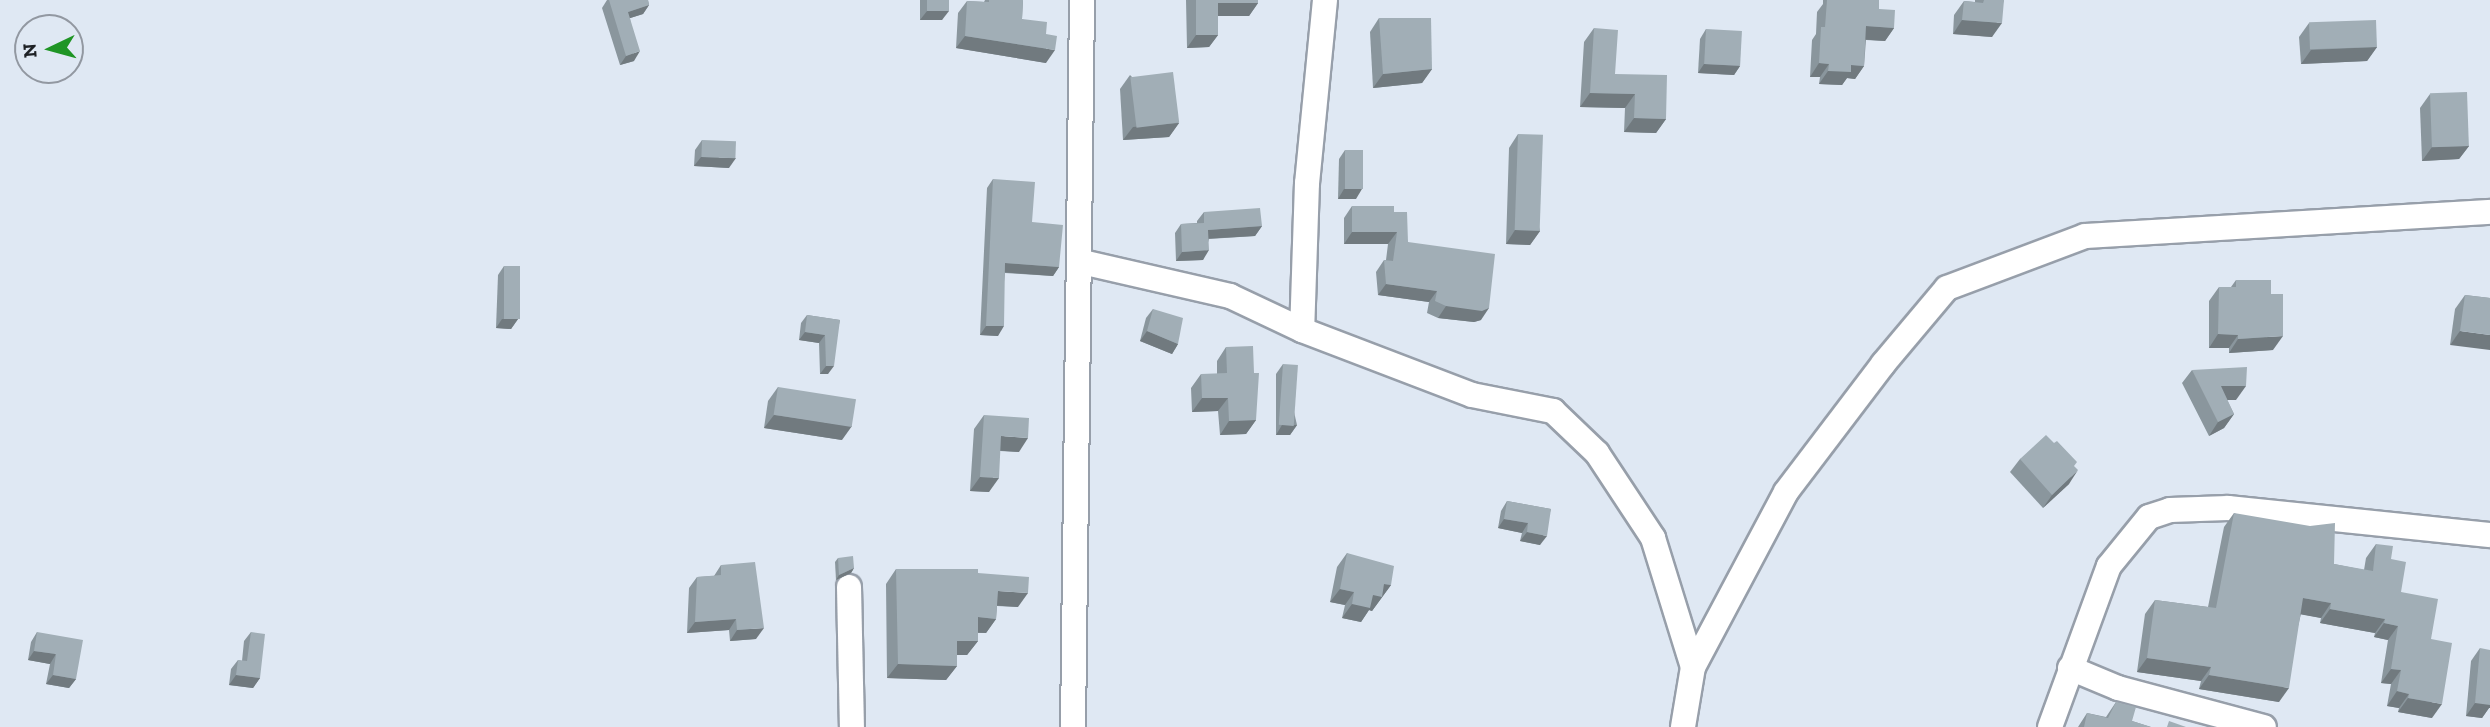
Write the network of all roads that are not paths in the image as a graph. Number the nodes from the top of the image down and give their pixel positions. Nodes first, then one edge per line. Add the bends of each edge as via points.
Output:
1 (1082, 0) edge
2 (1325, 0) edge
3 (2490, 212) edge
4 (1082, 262) junction
5 (1302, 330) junction
6 (2490, 535) edge
7 (849, 587) dead end
8 (1693, 667) junction
9 (2070, 668) junction
10 (852, 727) edge
11 (1073, 727) edge
12 (1684, 727) edge
13 (2050, 727) edge
14 (2264, 727) edge

1 - 4 street
2 - 5 street via 1307,183
3 - 8 street via 2085,236 1947,288 1882,364 1786,492
4 - 5 street via 1230,296
4 - 11 street
5 - 8 street via 1472,396 1553,411 1597,453 1653,538
6 - 9 street via 2228,508 2169,510 2149,517 2109,566
7 - 10 street
8 - 12 street
9 - 13 street
9 - 14 street via 2118,688

